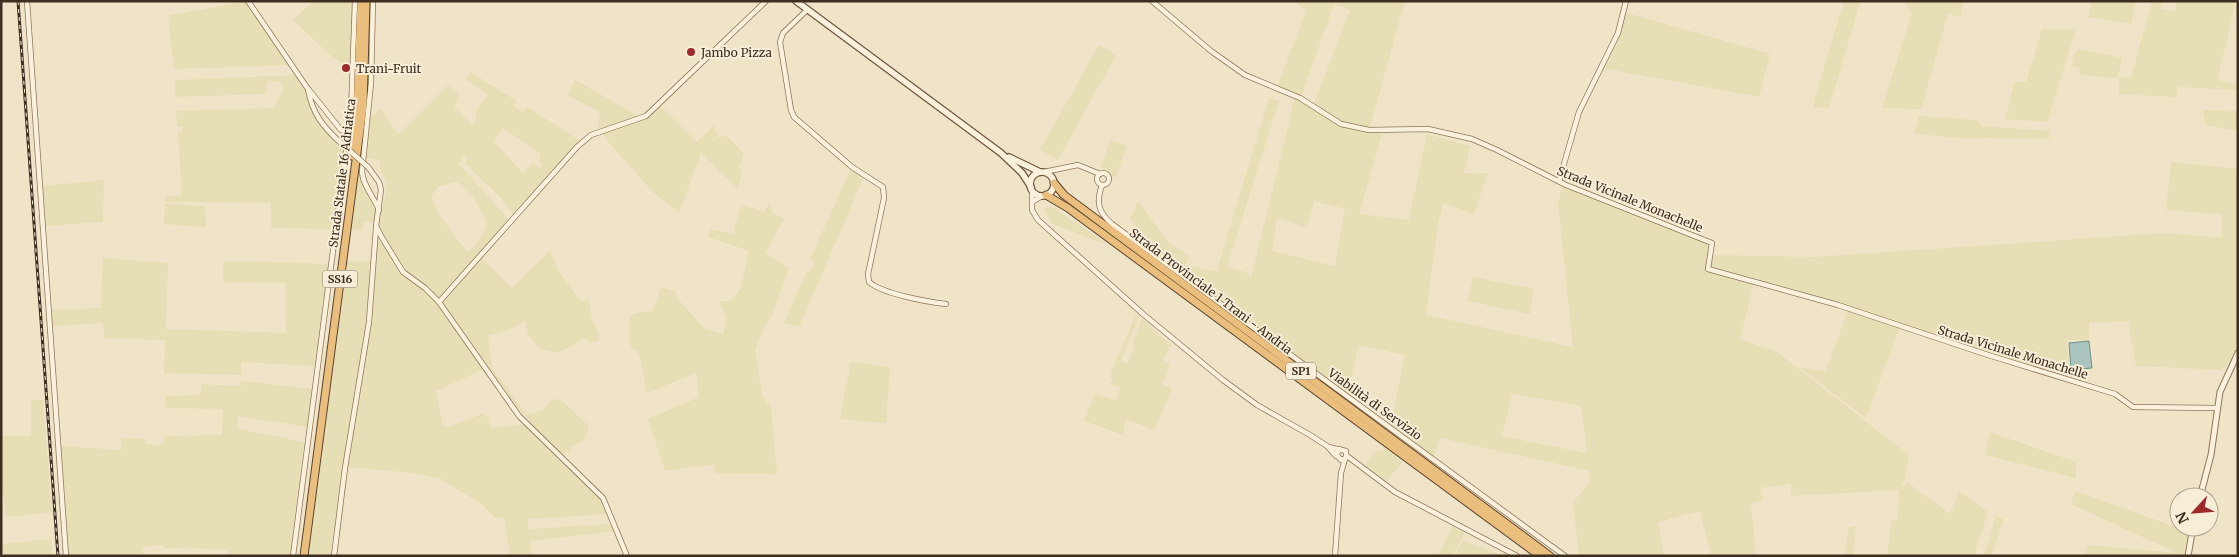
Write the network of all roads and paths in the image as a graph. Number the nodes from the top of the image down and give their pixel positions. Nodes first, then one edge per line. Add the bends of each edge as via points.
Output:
1 (27, 1) edge
2 (248, 1) edge
3 (355, 1) edge
4 (360, 1) edge
5 (366, 1) edge
6 (373, 1) edge
7 (766, 1) edge
8 (796, 1) edge
9 (1152, 1) edge
10 (1626, 1) edge
11 (807, 10) junction
12 (308, 89) junction
13 (348, 134) junction
14 (1001, 153) junction
15 (1042, 172) junction
16 (1100, 174) junction
17 (1559, 181) junction
18 (1054, 183) junction
19 (1102, 185) junction
20 (1032, 188) junction
21 (1044, 195) junction
22 (1032, 202) junction
23 (379, 211) junction
24 (376, 226) junction
25 (439, 302) junction
26 (946, 304) dead end
27 (2238, 353) edge
28 (2216, 408) junction
29 (1327, 446) junction
30 (1340, 449) junction
31 (1337, 458) junction
32 (1346, 458) junction
33 (1341, 473) junction
34 (2203, 487) edge
35 (2191, 537) edge
36 (66, 556) edge
37 (293, 556) edge
38 (300, 556) edge
39 (304, 556) edge
40 (334, 556) edge
41 (627, 556) edge
42 (1335, 556) edge
43 (1517, 556) edge
44 (1540, 556) edge
45 (1550, 556) edge
46 (1565, 556) edge
47 (2188, 556) edge

1 - 36 street
2 - 12 street
3 - 13 street
4 - 38 highway, Strada Statale 16 Adriatica / SS16 via 358,109
5 - 39 highway, Strada Statale 16 Adriatica / SS16 via 363,107
6 - 23 street via 371,83 362,180 374,196
7 - 25 street via 646,116 591,136 577,147
8 - 11 main road, Strada Provinciale 1 Trani - Andria / SP1
9 - 17 street, Strada Vicinale Monachelle via 1244,75 1300,98 1341,124 1369,130 1428,129 1445,132 1497,150
10 - 17 street via 1618,32 1579,112
11 - 14 main road, Strada Provinciale 1 Trani - Andria / SP1
11 - 26 street via 783,33 780,42 791,110 799,123 852,167 883,187 884,198 869,282 924,302
12 - 13 street via 341,130
12 - 23 street, bridge via 315,114 379,182
13 - 37 street
14 - 15 main road, Strada Provinciale 1 Trani - Andria / SP1
14 - 20 main road, Strada Provinciale 1 Trani - Andria / SP1
15 - 16 street via 1078,165
15 - 18 main road, Strada Provinciale 1 Trani - Andria / SP1 via 1051,176
15 - 20 main road via 1032,179
16 - 19 street via 1097,179
16 - 19 street via 1106,173 1110,177 1108,183
17 - 28 street, Strada Vicinale Monachelle via 1712,244 1708,269 1838,305 1988,356 2115,394 2133,407
18 - 21 main road via 1052,191
18 - 45 highway, Strada Provinciale 1 Trani - Andria / SP1 via 1064,194
19 - 46 street, Viabilità di Servizio via 1098,205 1112,224
20 - 21 main road, Strada Provinciale 1 Trani - Andria / SP1
20 - 22 street
21 - 22 street
21 - 44 highway, Strada Provinciale 1 Trani - Andria / SP1 via 1068,208
22 - 29 street via 1035,216 1045,228 1143,314 1257,405
23 - 24 street
24 - 25 street via 403,272
24 - 40 street via 369,322
25 - 41 street via 520,416 603,498
27 - 28 street
28 - 34 street via 2211,455
29 - 30 street
29 - 31 street
30 - 31 street
30 - 32 street via 1346,451
31 - 32 street
31 - 33 street
32 - 33 street
32 - 43 street via 1395,492
33 - 42 street
35 - 47 street

